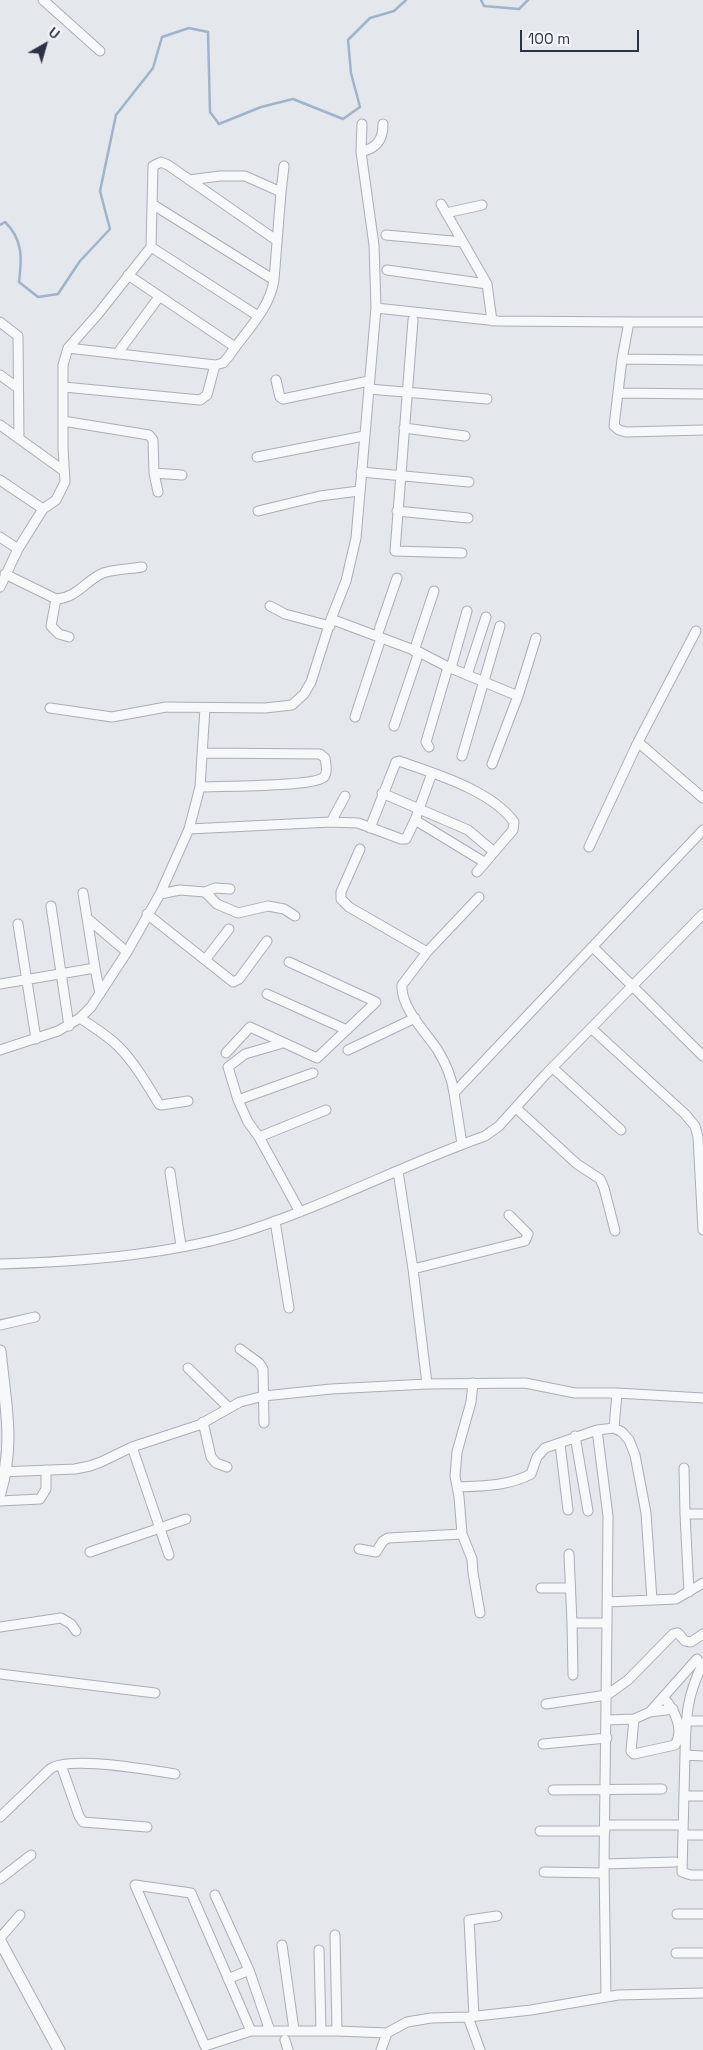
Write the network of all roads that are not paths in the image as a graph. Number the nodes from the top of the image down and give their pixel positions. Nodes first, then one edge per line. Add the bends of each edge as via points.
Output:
1 (44, 0) edge
2 (100, 51) dead end
3 (362, 124) dead end
4 (383, 124) dead end
5 (361, 152) junction
6 (284, 166) dead end
7 (188, 180) junction
8 (281, 192) junction
9 (152, 204) junction
10 (441, 204) dead end
11 (482, 205) dead end
12 (446, 213) junction
13 (386, 235) dead end
14 (276, 240) junction
15 (463, 242) junction
16 (151, 247) junction
17 (387, 270) dead end
18 (128, 275) junction
19 (274, 280) junction
20 (487, 284) junction
21 (159, 297) junction
22 (376, 308) junction
23 (258, 316) junction
24 (414, 320) dead end
25 (492, 320) junction
26 (0, 322) edge
27 (629, 322) junction
28 (703, 322) edge
29 (68, 348) junction
30 (235, 348) junction
31 (117, 354) junction
32 (622, 359) junction
33 (703, 360) edge
34 (215, 365) junction
35 (0, 375) edge
36 (276, 380) dead end
37 (369, 385) junction
38 (64, 387) junction
39 (18, 388) junction
40 (407, 392) junction
41 (618, 393) junction
42 (703, 394) edge
43 (487, 399) dead end
44 (63, 421) junction
45 (0, 424) edge
46 (404, 428) junction
47 (703, 430) edge
48 (364, 436) junction
49 (465, 436) dead end
50 (19, 439) junction
51 (257, 457) dead end
52 (64, 471) junction
53 (361, 472) junction
54 (154, 473) junction
55 (182, 475) dead end
56 (401, 476) junction
57 (0, 480) edge
58 (469, 482) dead end
59 (359, 491) junction
60 (158, 492) dead end
61 (43, 509) junction
62 (258, 511) dead end
63 (397, 511) junction
64 (468, 518) dead end
65 (0, 537) edge
66 (18, 549) junction
67 (462, 553) dead end
68 (142, 567) dead end
69 (5, 574) junction
70 (397, 578) dead end
71 (0, 587) edge
72 (434, 591) dead end
73 (56, 599) junction
74 (270, 606) dead end
75 (467, 611) dead end
76 (486, 617) dead end
77 (331, 622) junction
78 (500, 626) dead end
79 (696, 631) dead end
80 (69, 637) dead end
81 (379, 637) junction
82 (536, 638) dead end
83 (417, 652) junction
84 (450, 668) junction
85 (467, 675) junction
86 (485, 682) junction
87 (518, 696) junction
88 (50, 708) dead end
89 (205, 708) junction
90 (355, 717) dead end
91 (394, 726) dead end
92 (638, 742) junction
93 (429, 747) dead end
94 (203, 753) junction
95 (462, 756) dead end
96 (492, 764) dead end
97 (432, 773) junction
98 (200, 787) junction
99 (382, 793) junction
100 (345, 796) dead end
101 (703, 798) edge
102 (419, 810) junction
103 (415, 820) junction
104 (331, 822) junction
105 (370, 828) junction
106 (189, 829) junction
107 (703, 830) edge
108 (589, 847) dead end
109 (360, 849) dead end
110 (493, 851) junction
111 (484, 862) junction
112 (476, 872) dead end
113 (230, 888) dead end
114 (83, 892) dead end
115 (205, 892) junction
116 (160, 894) junction
117 (479, 897) dead end
118 (51, 906) dead end
119 (148, 914) junction
120 (703, 914) edge
121 (295, 916) dead end
122 (88, 919) junction
123 (18, 924) dead end
124 (229, 929) dead end
125 (267, 941) dead end
126 (593, 947) junction
127 (128, 952) junction
128 (427, 952) junction
129 (205, 960) junction
130 (289, 962) dead end
131 (95, 968) junction
132 (61, 973) junction
133 (26, 978) junction
134 (0, 984) edge
135 (632, 987) junction
136 (100, 994) junction
137 (267, 994) dead end
138 (80, 1018) junction
139 (415, 1018) junction
140 (69, 1026) junction
141 (347, 1030) junction
142 (592, 1030) junction
143 (36, 1039) junction
144 (283, 1043) junction
145 (0, 1050) edge
146 (348, 1050) dead end
147 (226, 1052) dead end
148 (703, 1056) edge
149 (553, 1068) junction
150 (313, 1072) dead end
151 (454, 1093) junction
152 (238, 1100) junction
153 (188, 1101) dead end
154 (516, 1108) junction
155 (326, 1110) dead end
156 (621, 1130) dead end
157 (259, 1137) junction
158 (462, 1144) junction
159 (398, 1171) junction
160 (170, 1172) dead end
161 (300, 1212) junction
162 (509, 1215) dead end
163 (275, 1221) junction
164 (703, 1230) edge
165 (614, 1231) dead end
166 (181, 1246) junction
167 (0, 1264) edge
168 (414, 1269) junction
169 (289, 1308) dead end
170 (35, 1317) dead end
171 (0, 1324) edge
172 (240, 1349) dead end
173 (0, 1351) edge
174 (188, 1368) dead end
175 (473, 1383) junction
176 (427, 1384) junction
177 (617, 1393) junction
178 (264, 1396) junction
179 (703, 1398) edge
180 (228, 1407) junction
181 (203, 1422) junction
182 (264, 1423) dead end
183 (614, 1428) junction
184 (597, 1430) junction
185 (575, 1436) junction
186 (560, 1444) junction
187 (132, 1447) junction
188 (227, 1467) dead end
189 (684, 1468) dead end
190 (46, 1470) junction
191 (3, 1471) edge
192 (457, 1487) junction
193 (0, 1494) edge
194 (0, 1501) edge
195 (568, 1510) dead end
196 (588, 1511) dead end
197 (685, 1514) junction
198 (703, 1514) edge
199 (186, 1519) dead end
200 (160, 1528) junction
201 (462, 1534) junction
202 (359, 1549) dead end
203 (90, 1552) dead end
204 (169, 1554) dead end
205 (569, 1554) dead end
206 (703, 1583) edge
207 (540, 1588) dead end
208 (570, 1588) junction
209 (690, 1592) junction
210 (652, 1600) junction
211 (607, 1602) junction
212 (480, 1613) dead end
213 (572, 1623) junction
214 (607, 1623) junction
215 (0, 1627) edge
216 (76, 1631) dead end
217 (703, 1634) edge
218 (700, 1661) edge
219 (0, 1674) edge
220 (573, 1675) dead end
221 (698, 1682) edge
222 (155, 1693) dead end
223 (607, 1695) junction
224 (663, 1697) junction
225 (546, 1704) dead end
226 (673, 1709) junction
227 (650, 1712) junction
228 (607, 1720) junction
229 (634, 1720) junction
230 (686, 1721) junction
231 (703, 1721) edge
232 (607, 1738) junction
233 (543, 1744) dead end
234 (685, 1755) junction
235 (703, 1756) edge
236 (61, 1765) junction
237 (175, 1774) dead end
238 (662, 1789) dead end
239 (553, 1790) dead end
240 (606, 1790) junction
241 (684, 1796) junction
242 (703, 1796) edge
243 (0, 1817) edge
244 (678, 1825) dead end
245 (148, 1827) dead end
246 (605, 1828) junction
247 (540, 1831) dead end
248 (683, 1835) junction
249 (703, 1835) edge
250 (30, 1855) dead end
251 (675, 1862) dead end
252 (604, 1869) junction
253 (544, 1872) dead end
254 (703, 1875) edge
255 (0, 1879) edge
256 (215, 1895) dead end
257 (677, 1914) dead end
258 (703, 1914) edge
259 (20, 1915) dead end
260 (497, 1916) dead end
261 (335, 1934) dead end
262 (0, 1940) edge
263 (282, 1945) dead end
264 (319, 1950) dead end
265 (676, 1953) dead end
266 (703, 1953) edge
267 (249, 1970) junction
268 (228, 1979) junction
269 (703, 1993) edge
270 (606, 1997) junction
271 (471, 2017) junction
272 (294, 2030) junction
273 (251, 2031) junction
274 (270, 2031) junction
275 (322, 2031) junction
276 (337, 2031) junction
277 (387, 2033) junction
278 (286, 2040) dead end
279 (59, 2050) edge
280 (288, 2050) edge
281 (380, 2050) edge
282 (480, 2050) edge

1 - 2 street
3 - 5 street
4 - 5 street via 379,143 375,148
5 - 22 street via 374,245
6 - 8 street
7 - 8 street via 246,176
7 - 9 street via 163,163 155,164 152,168
7 - 14 street
8 - 14 street
9 - 16 street
9 - 19 street
10 - 12 street
11 - 12 street
12 - 15 street
13 - 15 street
14 - 19 street
15 - 20 street
16 - 18 street
16 - 23 street
17 - 20 street
18 - 21 street
18 - 29 street
19 - 23 street via 268,301
20 - 25 street
21 - 30 street
21 - 31 street
22 - 25 street
22 - 37 street
23 - 30 street
24 - 40 street
25 - 27 street
26 - 39 street via 18,336
27 - 28 street
27 - 32 street
29 - 31 street
29 - 38 street via 64,360
30 - 34 street via 223,363
31 - 34 street
32 - 33 street
32 - 41 street
34 - 38 street via 207,395 200,400
35 - 39 street
36 - 37 street via 280,397 284,399
37 - 40 street
37 - 48 street
38 - 44 street
39 - 50 street
40 - 43 street
40 - 46 street
41 - 42 street
41 - 47 street via 614,426 617,429 626,432
44 - 52 street
44 - 54 street via 149,435 153,440
45 - 50 street
46 - 49 street
46 - 56 street
48 - 51 street
48 - 53 street
50 - 52 street
52 - 61 street via 62,491
53 - 56 street
53 - 59 street
54 - 55 street
54 - 60 street
56 - 58 street
56 - 63 street
57 - 61 street
59 - 62 street via 320,496
59 - 77 street via 353,556
61 - 66 street
63 - 64 street
63 - 67 street via 394,551
65 - 66 street
66 - 69 street
68 - 73 street via 104,573 76,594
69 - 71 street
69 - 73 street
70 - 81 street
72 - 83 street
73 - 80 street via 51,626 59,634
74 - 77 street via 285,614
75 - 84 street
76 - 85 street
77 - 81 street
77 - 89 street via 311,682 296,703 281,707
78 - 86 street
79 - 92 street
81 - 83 street
81 - 90 street
82 - 87 street
83 - 84 street
83 - 91 street
84 - 85 street
84 - 93 street via 426,742
85 - 86 street
86 - 87 street
86 - 95 street
87 - 96 street
88 - 89 street via 112,717 166,707
89 - 94 street
92 - 101 street
92 - 108 street
94 - 98 street
94 - 98 street via 320,754 325,758 326,767 323,778 305,782
97 - 99 street via 396,761
97 - 102 street
97 - 110 street via 496,804 512,819 515,824 513,830
98 - 106 street
99 - 102 street
99 - 105 street
100 - 104 street
102 - 103 street
102 - 110 street via 468,830
103 - 105 street via 404,839
103 - 111 street
104 - 105 street via 354,822
104 - 106 street
106 - 116 street
107 - 126 street
109 - 128 street via 341,899 349,907
110 - 111 street
111 - 112 street
113 - 115 street
114 - 122 street
115 - 116 street via 180,890
115 - 121 street via 217,904 238,913 268,906 284,908
116 - 119 street
117 - 128 street
118 - 132 street
119 - 127 street
119 - 129 street
120 - 135 street
122 - 127 street
122 - 131 street
123 - 133 street
124 - 129 street
125 - 129 street via 236,982
126 - 135 street
126 - 151 street
127 - 136 street
128 - 139 street via 402,985 404,1000
130 - 141 street via 376,1002
131 - 132 street
131 - 136 street
132 - 133 street
132 - 140 street
133 - 134 street
133 - 143 street
135 - 142 street
135 - 148 street
136 - 138 street
137 - 141 street
138 - 140 street
138 - 153 street via 118,1047 148,1085 158,1104
139 - 146 street
139 - 151 street via 444,1063
140 - 143 street
141 - 144 street via 317,1058
142 - 149 street
142 - 164 street via 695,1126
143 - 145 street
144 - 147 street via 250,1027
144 - 152 street via 245,1054 228,1067
149 - 154 street
149 - 156 street
150 - 152 street
151 - 158 street
152 - 157 street
154 - 158 street via 491,1132
154 - 165 street via 577,1164 600,1179
155 - 157 street
157 - 161 street
158 - 159 street
159 - 161 street
159 - 168 street
160 - 166 street
161 - 163 street
162 - 168 street via 528,1234 525,1241
163 - 166 street
163 - 169 street
166 - 167 street via 68,1262
168 - 176 street
170 - 171 street
172 - 178 street via 259,1363
173 - 191 street via 9,1440
174 - 180 street
175 - 176 street
175 - 177 street via 525,1383 575,1393
175 - 192 street via 457,1452
176 - 178 street via 331,1388
177 - 179 street
177 - 183 street
178 - 180 street
178 - 182 street
180 - 181 street
181 - 187 street
181 - 188 street via 211,1457
183 - 184 street
183 - 210 street via 629,1440 635,1456 646,1513
184 - 185 street
184 - 211 street via 608,1516
185 - 186 street
185 - 196 street
186 - 192 street via 545,1448 537,1457 531,1474 518,1481
186 - 195 street
187 - 190 street via 90,1466
187 - 200 street
189 - 197 street
190 - 191 street
190 - 194 street via 46,1489 40,1499
191 - 193 street
192 - 201 street
197 - 198 street
197 - 209 street
199 - 200 street
200 - 203 street
200 - 204 street
201 - 202 street via 394,1537 384,1541 376,1552
201 - 212 street via 472,1559
205 - 208 street
206 - 209 street
207 - 208 street
208 - 213 street
209 - 210 street via 676,1599
210 - 211 street
211 - 214 street
213 - 214 street
213 - 220 street
214 - 223 street
215 - 216 street via 61,1618
217 - 223 street via 691,1642 678,1633 673,1634 628,1680
218 - 221 street
218 - 224 street
219 - 222 street
221 - 230 street via 689,1700
223 - 225 street
223 - 228 street
224 - 226 street
224 - 227 street
226 - 227 street
226 - 229 street via 678,1723 675,1745 634,1754 631,1751
227 - 229 street
228 - 229 street
228 - 232 street
230 - 231 street
230 - 234 street
232 - 233 street
232 - 240 street
234 - 235 street
234 - 241 street
236 - 237 street via 94,1763
236 - 243 street via 50,1769
236 - 245 street via 83,1822
238 - 240 street
239 - 240 street
240 - 246 street
241 - 242 street
241 - 248 street
244 - 246 street
246 - 247 street
246 - 252 street
248 - 249 street
248 - 254 street via 682,1872
250 - 255 street
251 - 252 street
252 - 253 street
252 - 270 street
256 - 267 street
257 - 258 street
259 - 262 street
260 - 271 street via 469,1920
261 - 276 street
262 - 279 street
263 - 272 street
264 - 275 street
265 - 266 street
267 - 268 street
267 - 274 street
268 - 273 street
268 - 273 street via 191,1893 135,1885 205,2046
269 - 270 street
270 - 271 street
271 - 277 street via 407,2022
271 - 282 street
272 - 274 street
272 - 275 street
273 - 274 street
275 - 276 street
276 - 277 street
277 - 281 street
278 - 280 street

